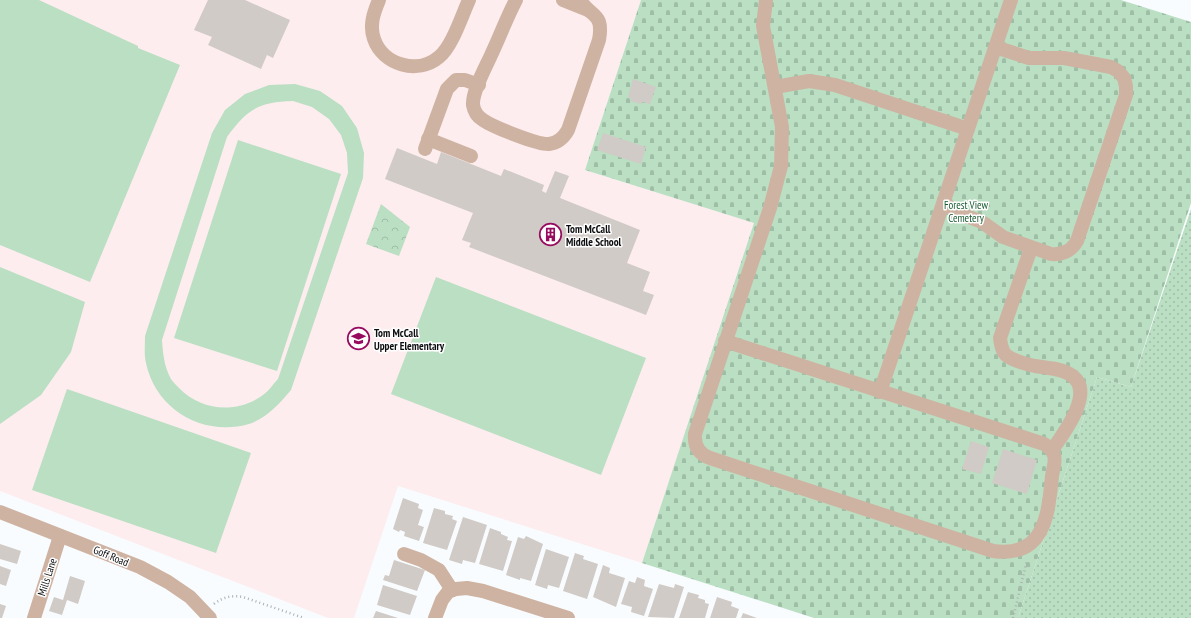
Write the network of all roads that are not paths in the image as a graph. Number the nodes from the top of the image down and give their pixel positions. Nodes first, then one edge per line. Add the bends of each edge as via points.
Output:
1 (379, 0) edge
2 (469, 0) edge
3 (516, 0) edge
4 (563, 0) edge
5 (580, 0) edge
6 (766, 0) edge
7 (1011, 0) edge
8 (590, 11) junction
9 (995, 47) junction
10 (478, 85) junction
11 (775, 87) junction
12 (968, 129) junction
13 (471, 156) dead end
14 (944, 200) junction
15 (1031, 248) junction
16 (725, 341) junction
17 (880, 392) junction
18 (1052, 450) junction
19 (0, 512) edge
20 (60, 536) junction
21 (404, 554) dead end
22 (450, 591) junction
23 (207, 615) edge
24 (34, 618) edge
25 (435, 618) edge
26 (568, 618) edge

1 - 2 street via 372,25 374,38 380,50 389,59 415,67 428,64 440,57 448,46
3 - 10 street
4 - 8 street
5 - 8 street
6 - 11 street via 763,26
7 - 9 street
8 - 10 street via 600,25 599,40 568,130 559,141 544,144 530,140 482,119 473,106
9 - 12 street
9 - 15 street via 1029,58 1064,58 1111,66 1121,74 1126,86 1126,95 1078,241 1073,248 1059,254
10 - 13 street via 465,80 456,80 452,83 447,89 427,144
11 - 12 street via 809,81 835,85
11 - 16 street via 782,127 781,166 770,208
12 - 14 street
14 - 15 street via 956,212 982,222 1003,237
14 - 17 street
15 - 18 street via 1000,338 1007,356 1024,363 1063,371 1075,378 1079,384 1080,398 1067,428
16 - 17 street
16 - 18 street via 695,434 696,447 704,456 993,551 1007,552 1020,550 1032,542 1040,532 1049,506 1055,460
17 - 18 street via 1044,444
19 - 20 street, Goff Road
20 - 23 street, Goff Road via 140,567 168,582 190,597
20 - 24 street, Mills Lane
21 - 22 street via 438,570
22 - 25 street via 442,600
22 - 26 street via 467,588 483,591

